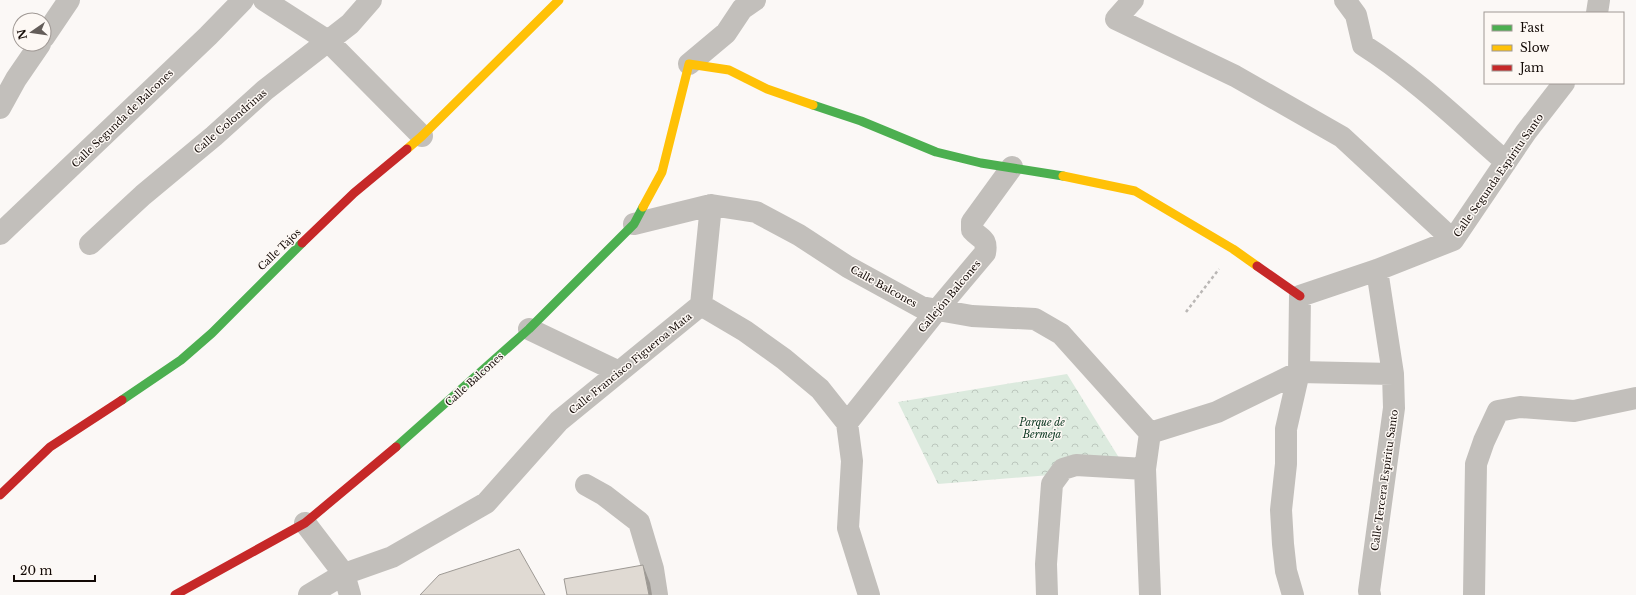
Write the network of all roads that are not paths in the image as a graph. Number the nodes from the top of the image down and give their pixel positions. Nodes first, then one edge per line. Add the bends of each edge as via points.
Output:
1 (69, 0) edge
2 (243, 0) edge
3 (264, 0) edge
4 (371, 0) edge
5 (559, 0) edge
6 (756, 0) edge
7 (1133, 0) edge
8 (1345, 0) edge
9 (1599, 0) edge
10 (1597, 12) edge
11 (52, 25) edge
12 (328, 41) junction
13 (35, 52) edge
14 (690, 64) junction
15 (1563, 84) edge
16 (0, 108) edge
17 (422, 136) junction
18 (1506, 162) junction
19 (1012, 167) junction
20 (711, 206) junction
21 (634, 224) junction
22 (0, 234) edge
23 (1453, 240) junction
24 (90, 244) dead end
25 (1377, 270) junction
26 (1300, 296) junction
27 (701, 305) junction
28 (937, 310) junction
29 (529, 329) junction
30 (619, 372) junction
31 (1299, 372) junction
32 (1393, 374) junction
33 (1636, 398) edge
34 (847, 422) junction
35 (1150, 433) junction
36 (1145, 469) junction
37 (586, 485) dead end
38 (0, 495) edge
39 (305, 523) junction
40 (344, 574) junction
41 (175, 595) edge
42 (309, 595) edge
43 (350, 595) edge
44 (657, 595) edge
45 (870, 595) edge
46 (1047, 595) edge
47 (1150, 595) edge
48 (1293, 595) edge
49 (1370, 595) edge
50 (1474, 595) edge

1 - 11 street
2 - 22 street, Calle Segunda de Balcones
3 - 12 street
4 - 12 street, Calle Golondrinas via 350,24
5 - 17 street, Calle Tajos
6 - 14 street via 742,9 726,33
7 - 23 street via 1116,19 1235,76 1342,137
8 - 18 street via 1356,15 1362,45 1417,85
9 - 10 street
12 - 17 street
12 - 24 street, Calle Golondrinas via 265,90
13 - 16 street
14 - 19 street via 729,70 767,89 860,121 936,152 981,163
14 - 21 street, Calle Balcones via 662,172
15 - 18 street, Calle Segunda Espíritu Santo
17 - 38 street, Calle Tajos via 354,193 280,263 212,333 181,360 50,447
18 - 23 street, Calle Segunda Espíritu Santo
19 - 26 street via 1135,191 1233,250
19 - 28 street, Callejón Balcones via 972,222 972,230 984,241 985,253
20 - 21 street, Calle Balcones
20 - 27 street
20 - 28 street, Calle Balcones via 756,212 921,307
21 - 29 street, Calle Balcones
23 - 25 street, Calle Segunda Espíritu Santo
25 - 26 street, Calle Segunda Espíritu Santo
25 - 32 street, Calle Tercera Espíritu Santo
26 - 31 street
27 - 30 street, Calle Francisco Figueroa Mata
27 - 34 street, Calle Francisco Figueroa Mata via 745,331 784,359 820,390
28 - 34 street, Callejón Balcones
28 - 35 street, Calle Balcones via 972,316 1035,319 1061,334
29 - 30 street
29 - 39 street, Calle Balcones via 438,411
30 - 40 street, Calle Francisco Figueroa Mata via 559,421 486,503 392,557
31 - 32 street
31 - 35 street via 1217,412
31 - 48 street via 1286,430 1286,464 1281,510 1286,571
32 - 49 street, Calle Tercera Espíritu Santo via 1394,408
33 - 50 street via 1574,411 1520,408 1498,411 1476,464
34 - 45 street via 852,461 848,528
35 - 36 street
36 - 46 street via 1076,465 1063,469 1052,484 1046,564
36 - 47 street
37 - 44 street via 640,522 653,569
39 - 40 street
39 - 41 street, Calle Balcones
40 - 42 street, Calle Francisco Figueroa Mata
40 - 43 street

